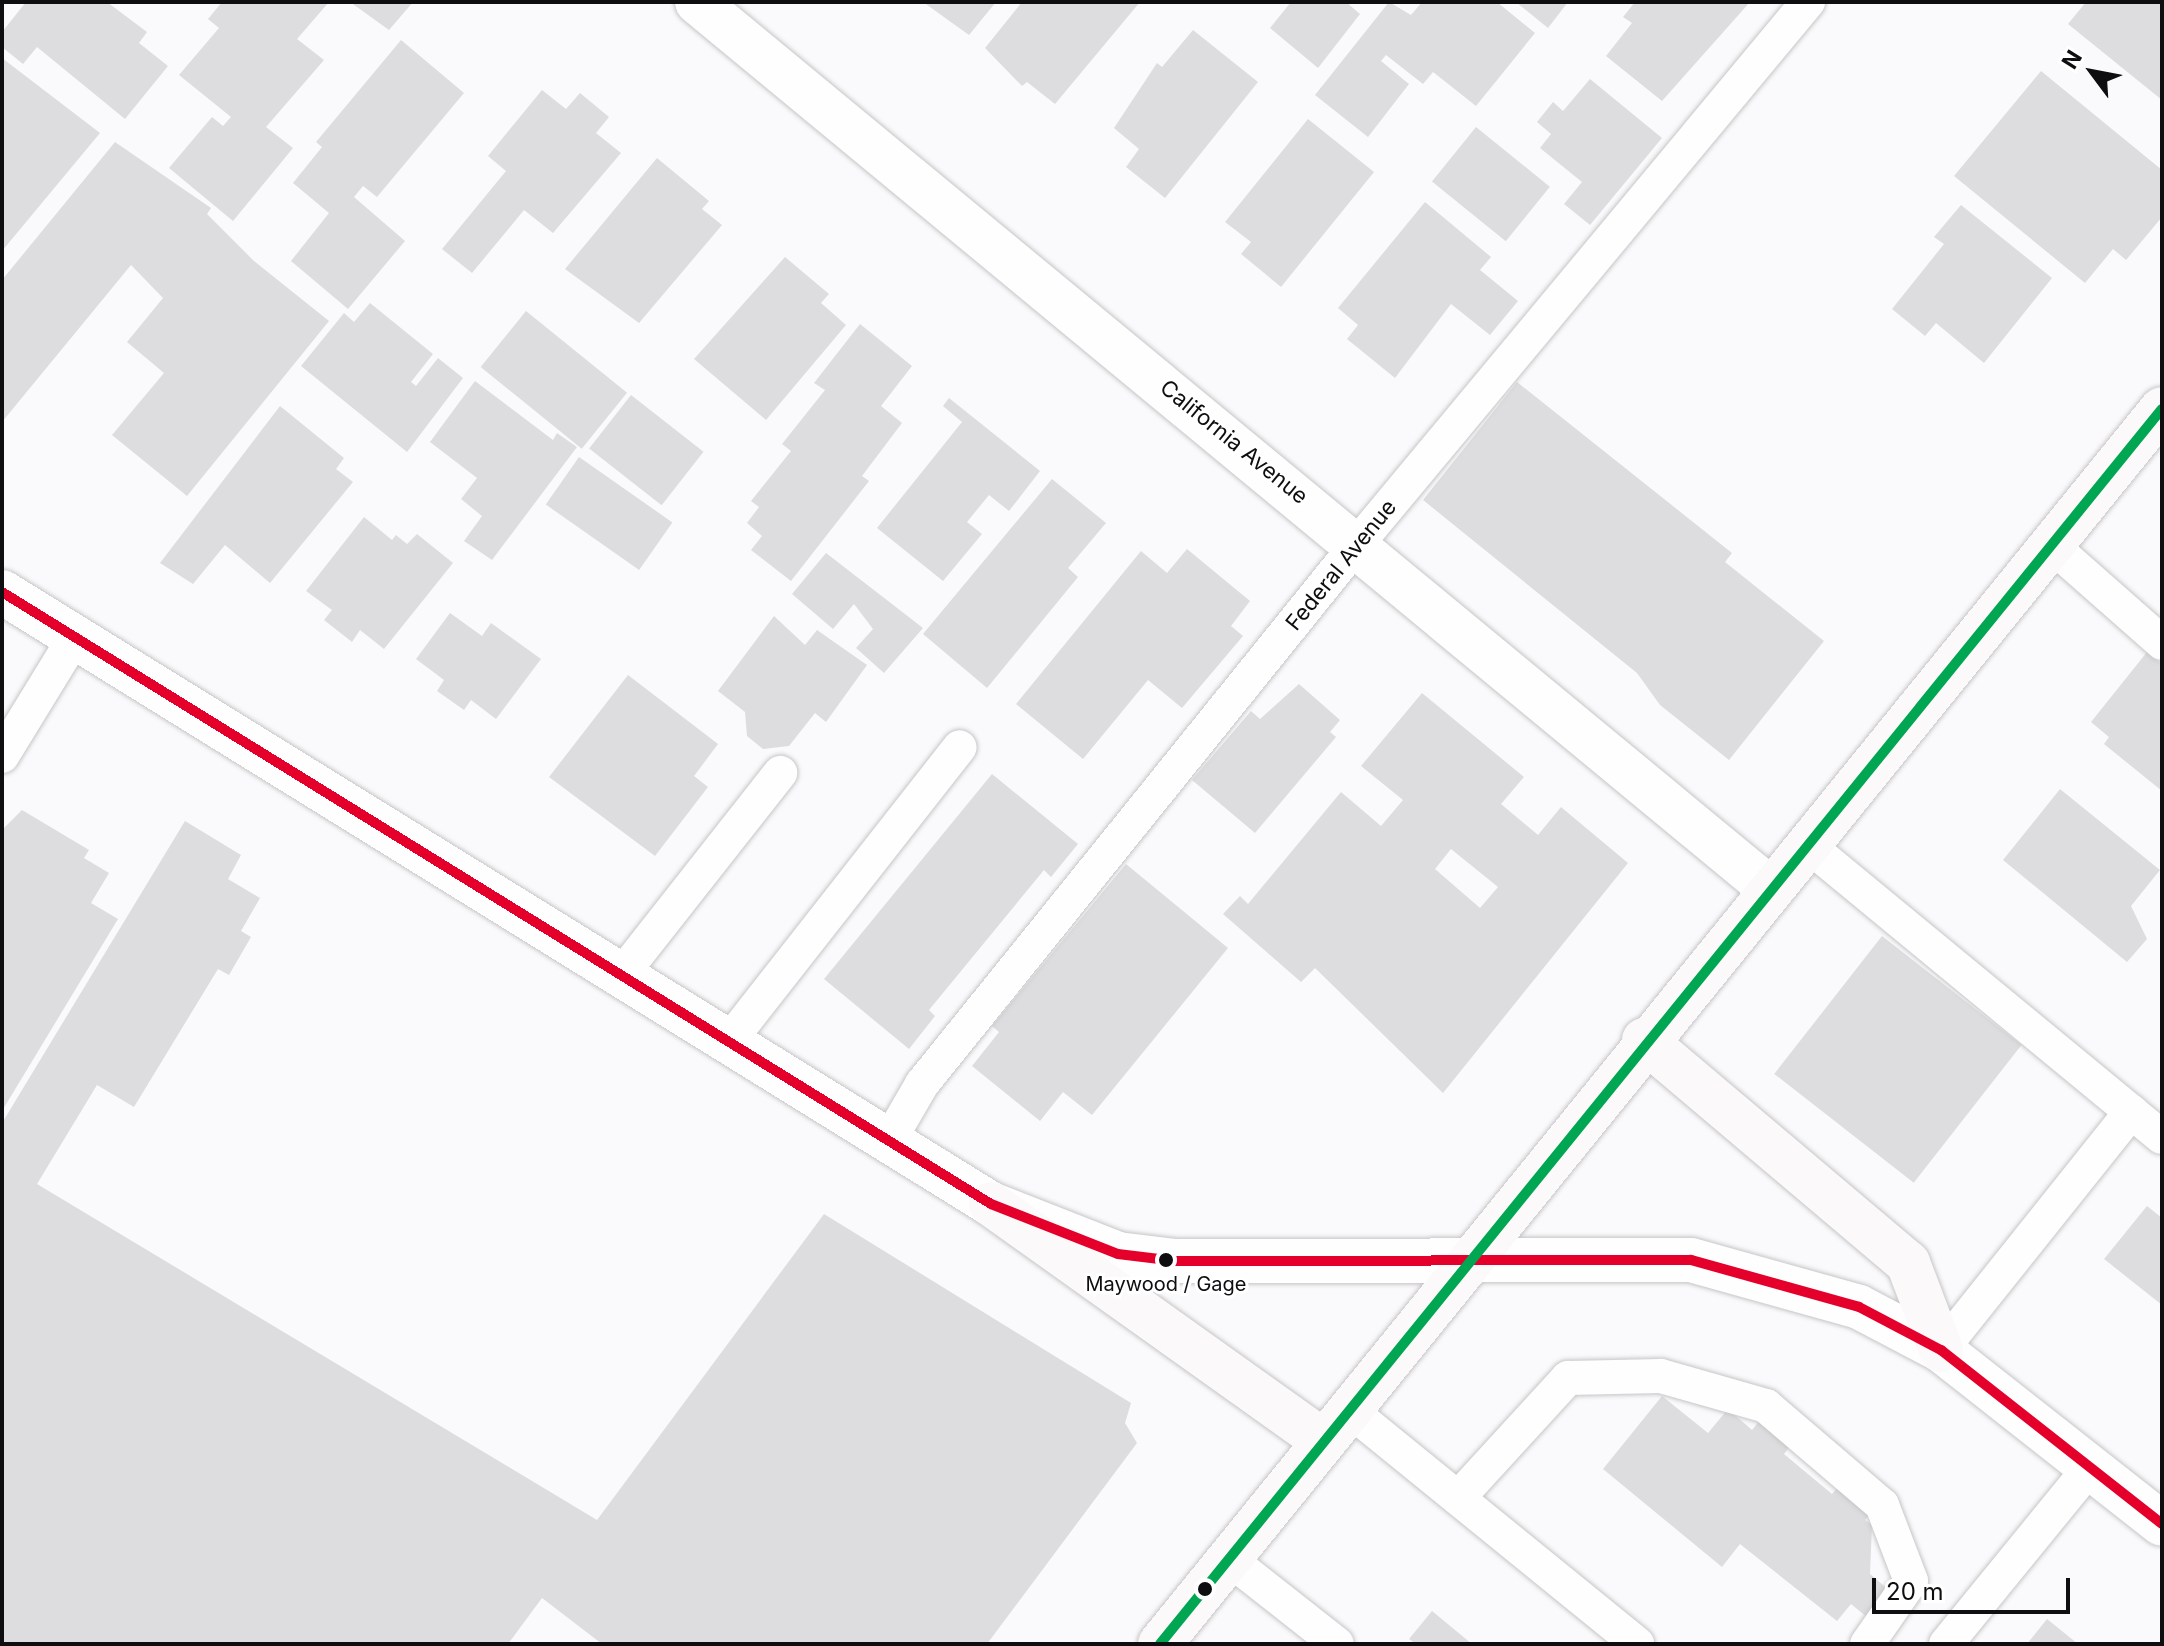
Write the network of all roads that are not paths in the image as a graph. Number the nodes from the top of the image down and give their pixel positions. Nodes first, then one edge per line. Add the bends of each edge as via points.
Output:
1 (697, 2) edge
2 (1808, 2) edge
3 (2162, 409) edge
4 (1358, 543) junction
5 (2051, 545) junction
6 (2, 592) edge
7 (75, 637) junction
8 (2162, 643) edge
9 (960, 747) dead end
10 (2, 756) edge
11 (780, 773) dead end
12 (1805, 843) junction
13 (1768, 887) junction
14 (622, 974) junction
15 (730, 1040) junction
16 (1644, 1040) junction
17 (2131, 1112) junction
18 (2162, 1137) edge
19 (890, 1139) junction
20 (991, 1204) junction
21 (1466, 1261) junction
22 (1941, 1350) junction
23 (1335, 1424) junction
24 (2091, 1466) junction
25 (1458, 1498) junction
26 (2162, 1524) edge
27 (1229, 1559) junction
28 (1160, 1644) edge
29 (1337, 1644) edge
30 (1637, 1644) edge
31 (1867, 1644) edge
32 (1946, 1644) edge

1 - 4 street, California Avenue
2 - 4 lane, Federal Avenue
3 - 5 main road
4 - 13 street, California Avenue
4 - 19 lane, Federal Avenue via 922,1084
5 - 8 lane
5 - 12 main road
6 - 7 street
7 - 10 lane
7 - 14 street
9 - 15 lane
11 - 14 lane
12 - 13 main road
12 - 17 lane
13 - 16 main road
14 - 15 street
15 - 19 street
16 - 21 main road
16 - 22 main road via 1908,1263
17 - 18 lane
17 - 22 lane
19 - 20 street
20 - 21 street via 1118,1254
20 - 23 main road
21 - 22 street via 1691,1260 1859,1307
21 - 23 main road
22 - 24 street
23 - 25 lane
23 - 27 main road
24 - 26 street
24 - 32 lane
25 - 30 lane
25 - 31 lane via 1568,1378 1661,1376 1766,1406 1882,1505 1911,1581
27 - 28 main road
27 - 29 lane

